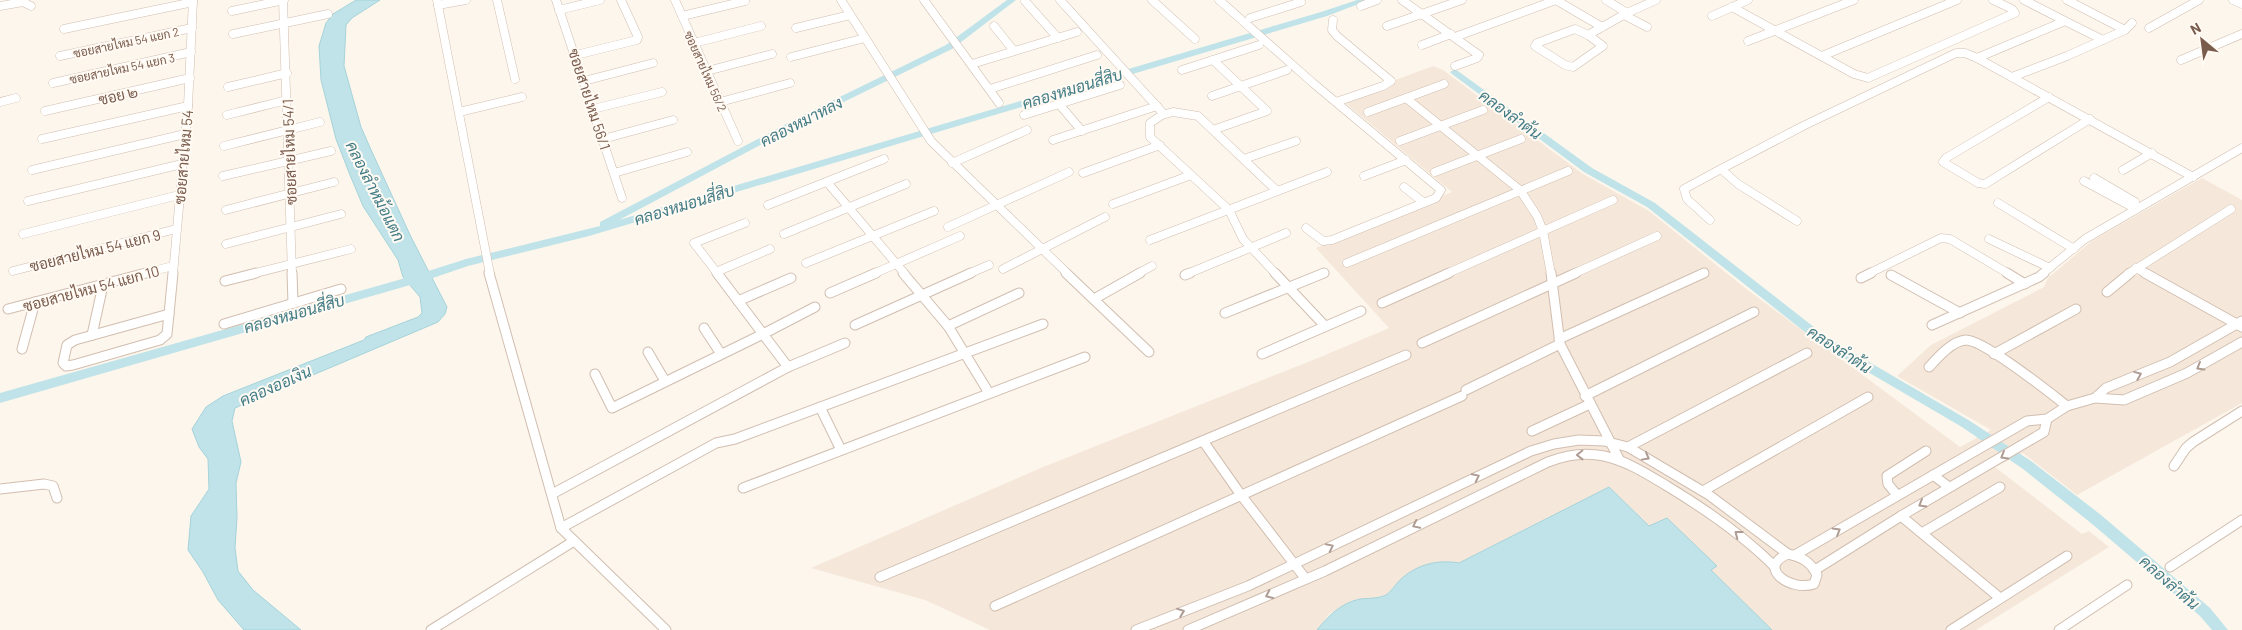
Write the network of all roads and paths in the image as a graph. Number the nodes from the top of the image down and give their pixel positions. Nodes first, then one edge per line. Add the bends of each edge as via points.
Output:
1 (283, 0) edge
2 (466, 0) edge
3 (497, 0) edge
4 (556, 0) edge
5 (600, 0) edge
6 (621, 0) edge
7 (675, 0) edge
8 (841, 0) edge
9 (924, 0) edge
10 (1060, 0) edge
11 (1152, 0) edge
12 (1219, 0) edge
13 (1377, 0) edge
14 (1402, 0) edge
15 (1462, 0) edge
16 (1556, 0) edge
17 (1606, 0) edge
18 (1656, 0) edge
19 (1748, 0) edge
20 (1854, 0) edge
21 (1957, 0) edge
22 (1993, 0) edge
23 (2024, 0) edge
24 (2068, 0) edge
25 (2199, 0) edge
26 (2233, 0) edge
27 (24, 1) edge
28 (193, 1) edge
29 (745, 1) edge
30 (1025, 1) edge
31 (1300, 1) edge
32 (437, 3) edge
33 (2242, 4) edge
34 (0, 6) edge
35 (31, 6) dead end
36 (1361, 6) dead end
37 (1732, 8) junction
38 (559, 10) junction
39 (232, 11) dead end
40 (328, 14) dead end
41 (1422, 14) junction
42 (1626, 14) junction
43 (850, 15) junction
44 (682, 16) junction
45 (1712, 16) dead end
46 (1250, 18) dead end
47 (1333, 20) dead end
48 (2066, 21) junction
49 (284, 23) junction
50 (2132, 23) dead end
51 (761, 26) dead end
52 (994, 26) dead end
53 (1387, 26) dead end
54 (1602, 27) junction
55 (1647, 27) dead end
56 (192, 28) junction
57 (796, 28) dead end
58 (2149, 28) dead end
59 (64, 29) dead end
60 (1774, 30) junction
61 (2125, 30) junction
62 (1077, 32) dead end
63 (233, 34) dead end
64 (2242, 34) edge
65 (1588, 35) junction
66 (1453, 36) junction
67 (865, 38) junction
68 (1058, 38) junction
69 (1195, 39) dead end
70 (2103, 40) junction
71 (1748, 41) dead end
72 (1260, 42) junction
73 (694, 43) junction
74 (1422, 44) dead end
75 (1014, 51) junction
76 (191, 52) junction
77 (772, 54) dead end
78 (576, 55) junction
79 (1097, 55) dead end
80 (60, 56) dead end
81 (1822, 56) junction
82 (792, 57) dead end
83 (1977, 58) junction
84 (1212, 60) junction
85 (2181, 60) dead end
86 (653, 63) dead end
87 (972, 64) junction
88 (1118, 64) joint
89 (1455, 66) dead end
90 (1564, 66) joint
91 (1182, 70) dead end
92 (1287, 70) dead end
93 (707, 71) junction
94 (287, 73) junction
95 (2012, 77) junction
96 (190, 78) junction
97 (515, 79) dead end
98 (584, 81) junction
99 (53, 83) dead end
100 (790, 83) dead end
101 (1444, 84) dead end
102 (1120, 85) dead end
103 (1240, 86) junction
104 (228, 87) dead end
105 (990, 89) junction
106 (662, 92) dead end
107 (1212, 96) dead end
108 (522, 97) dead end
109 (2049, 97) junction
110 (16, 98) dead end
111 (1406, 98) junction
112 (287, 100) junction
113 (0, 102) edge
114 (720, 102) junction
115 (1336, 102) junction
116 (999, 103) dead end
117 (1059, 104) junction
118 (188, 106) junction
119 (1157, 106) junction
120 (593, 109) junction
121 (1483, 110) dead end
122 (45, 111) dead end
123 (459, 112) junction
124 (1368, 112) dead end
125 (1163, 113) junction
126 (228, 115) dead end
127 (1024, 115) dead end
128 (2090, 119) junction
129 (673, 120) dead end
130 (320, 122) dead end
131 (1442, 126) junction
132 (288, 130) junction
133 (1027, 130) dead end
134 (1213, 130) junction
135 (1082, 131) junction
136 (185, 134) junction
137 (42, 139) dead end
138 (603, 139) junction
139 (1521, 139) dead end
140 (1053, 140) dead end
141 (738, 141) dead end
142 (1296, 141) dead end
143 (1400, 141) dead end
144 (1160, 145) junction
145 (224, 146) dead end
146 (2242, 148) edge
147 (331, 151) dead end
148 (687, 152) dead end
149 (2152, 153) junction
150 (1479, 155) junction
151 (884, 159) dead end
152 (1244, 159) junction
153 (289, 160) junction
154 (1406, 160) junction
155 (952, 163) junction
156 (182, 164) junction
157 (1721, 169) junction
158 (32, 170) dead end
159 (2123, 170) dead end
160 (1568, 171) dead end
161 (1069, 172) dead end
162 (1327, 172) dead end
163 (1435, 172) dead end
164 (614, 173) junction
165 (1083, 173) dead end
166 (1191, 175) junction
167 (222, 176) dead end
168 (1364, 176) dead end
169 (2193, 177) junction
170 (2094, 178) dead end
171 (2084, 181) dead end
172 (334, 182) dead end
173 (827, 182) junction
174 (906, 184) dead end
175 (1404, 187) dead end
176 (1520, 190) junction
177 (1277, 191) junction
178 (290, 194) junction
179 (179, 195) junction
180 (622, 198) dead end
181 (1613, 200) dead end
182 (28, 201) dead end
183 (1423, 202) junction
184 (1998, 203) dead end
185 (1113, 204) dead end
186 (768, 205) dead end
187 (995, 206) junction
188 (2139, 207) junction
189 (849, 208) junction
190 (2231, 209) dead end
191 (226, 210) dead end
192 (934, 210) dead end
193 (1229, 210) junction
194 (341, 214) dead end
195 (1106, 217) dead end
196 (1710, 220) dead end
197 (1797, 221) dead end
198 (745, 223) dead end
199 (291, 227) junction
200 (948, 227) dead end
201 (1306, 228) dead end
202 (176, 230) junction
203 (1543, 231) junction
204 (1286, 233) dead end
205 (24, 234) dead end
206 (784, 234) dead end
207 (873, 236) junction
208 (960, 236) dead end
209 (1657, 236) dead end
210 (1989, 239) dead end
211 (1150, 240) dead end
212 (226, 244) dead end
213 (1251, 247) junction
214 (2074, 248) junction
215 (350, 249) dead end
216 (770, 249) dead end
217 (1042, 250) junction
218 (806, 263) dead end
219 (1346, 263) dead end
220 (292, 264) junction
221 (897, 264) junction
222 (990, 265) dead end
223 (173, 266) junction
224 (1152, 266) dead end
225 (2050, 268) junction
226 (2136, 268) junction
227 (1003, 269) dead end
228 (14, 272) dead end
229 (716, 272) junction
230 (1324, 273) dead end
231 (1704, 273) dead end
232 (1185, 275) dead end
233 (1891, 275) dead end
234 (791, 278) dead end
235 (1861, 278) dead end
236 (224, 281) dead end
237 (1553, 282) junction
238 (2026, 284) junction
239 (103, 285) junction
240 (1289, 288) junction
241 (341, 290) dead end
242 (2107, 292) dead end
243 (830, 293) dead end
244 (1019, 293) dead end
245 (922, 294) junction
246 (1094, 299) junction
247 (35, 302) junction
248 (738, 302) junction
249 (293, 303) junction
250 (1382, 303) dead end
251 (815, 307) dead end
252 (8, 309) dead end
253 (2076, 309) dead end
254 (1361, 311) dead end
255 (1754, 312) dead end
256 (1960, 313) junction
257 (169, 314) junction
258 (1225, 314) dead end
259 (224, 324) dead end
260 (1043, 324) dead end
261 (2241, 324) edge
262 (1932, 325) dead end
263 (855, 326) dead end
264 (948, 326) junction
265 (1325, 326) junction
266 (704, 328) dead end
267 (763, 334) junction
268 (92, 335) junction
269 (1560, 342) junction
270 (2242, 342) edge
271 (845, 343) dead end
272 (1422, 343) dead end
273 (22, 350) dead end
274 (648, 352) dead end
275 (1149, 352) dead end
276 (722, 354) junction
277 (965, 354) junction
278 (1262, 354) dead end
279 (1808, 354) dead end
280 (1994, 354) junction
281 (1406, 355) dead end
282 (1085, 357) dead end
283 (788, 367) junction
284 (1929, 367) dead end
285 (595, 374) dead end
286 (665, 381) junction
287 (989, 393) junction
288 (1868, 397) dead end
289 (2095, 398) junction
290 (1587, 400) junction
291 (2067, 406) junction
292 (820, 407) junction
293 (2242, 412) edge
294 (2047, 419) junction
295 (1532, 431) dead end
296 (1203, 441) junction
297 (1612, 443) junction
298 (1628, 447) junction
299 (841, 450) junction
300 (1926, 451) dead end
301 (1620, 461) junction
302 (2174, 466) dead end
303 (1933, 475) junction
304 (1964, 479) joint
305 (2000, 487) dead end
306 (743, 488) dead end
307 (1949, 488) junction
308 (0, 490) edge
309 (1703, 491) junction
310 (552, 494) junction
311 (1241, 495) junction
312 (1897, 495) junction
313 (1435, 497) junction
314 (57, 498) dead end
315 (1446, 510) junction
316 (1901, 516) junction
317 (2242, 520) edge
318 (561, 528) junction
319 (1922, 533) junction
320 (574, 541) junction
321 (1791, 554) junction
322 (2067, 556) dead end
323 (1294, 565) junction
324 (1774, 566) junction
325 (2170, 567) dead end
326 (1815, 570) junction
327 (880, 578) dead end
328 (1305, 578) junction
329 (2127, 585) dead end
330 (2000, 598) junction
331 (995, 606) dead end
332 (431, 630) edge
333 (666, 630) edge
334 (1136, 630) edge
335 (1188, 630) edge
336 (1951, 630) edge
337 (2060, 630) edge

1 - 39 street
1 - 49 street, ซอยสายไหม 54/1
2 - 32 street
3 - 97 street
4 - 38 street, ซอยสายไหม 56/1
5 - 38 street
6 - 78 street via 638,38
7 - 44 street, ซอยสายไหม 56/2
8 - 43 street
9 - 87 street
10 - 88 street
11 - 69 street
12 - 72 street via 1252,29
13 - 36 street
14 - 41 street
15 - 41 street
16 - 54 street
16 - 66 street
17 - 42 street
18 - 42 street
19 - 37 street
20 - 60 street
21 - 81 street
22 - 81 street via 2015,13 1871,77 1861,77
23 - 48 street
24 - 61 street
25 - 58 street
26 - 33 street
27 - 34 street
27 - 35 street
28 - 56 street, ซอยสายไหม 54
28 - 59 street
29 - 44 street
30 - 68 street
31 - 46 street
32 - 123 street
37 - 45 street
37 - 60 street
38 - 78 street, ซอยสายไหม 56/1
40 - 49 street
41 - 53 street
41 - 66 street
42 - 54 street
42 - 55 street
43 - 57 street
43 - 67 street
44 - 73 street, ซอยสายไหม 56/2
47 - 115 street via 1332,30 1336,36 1391,81
48 - 70 street
48 - 83 street
49 - 63 street
49 - 94 street, ซอยสายไหม 54/1
50 - 61 street
51 - 73 street
52 - 75 street
54 - 65 street
56 - 76 street, ซอยสายไหม 54
56 - 80 street, ซอยสายไหม 54 แยก 2
60 - 71 street
60 - 81 street
61 - 70 street
62 - 68 street
64 - 85 street
65 - 90 street via 1602,44 1602,48 1573,67
65 - 90 street via 1575,30 1536,44 1536,48
66 - 74 street
66 - 89 street via 1477,53 1477,58
67 - 82 street
67 - 155 street via 920,127
68 - 75 street
70 - 95 street
72 - 84 street
72 - 115 street
73 - 93 street, ซอยสายไหม 56/2
75 - 87 street
76 - 96 street, ซอยสายไหม 54
76 - 99 street, ซอยสายไหม 54 แยก 3
77 - 93 street
78 - 98 street, ซอยสายไหม 56/1
79 - 105 street
83 - 95 street
83 - 157 street via 1965,52 1951,54
84 - 91 street
84 - 103 street
86 - 98 street
87 - 105 street
88 - 119 street
92 - 103 street
93 - 114 street, ซอยสายไหม 56/2
94 - 104 street
94 - 112 street, ซอยสายไหม 54/1
95 - 109 street
96 - 118 street, ซอยสายไหม 54
96 - 122 street, ซอย ๒
98 - 120 street, ซอยสายไหม 56/1
100 - 114 street
101 - 111 street
102 - 117 street
103 - 107 street
103 - 134 street via 1267,111
105 - 116 street
106 - 120 street
108 - 123 street
109 - 128 street
109 - 128 street via 1943,162 1985,184
110 - 113 street
111 - 124 street
111 - 131 street
112 - 126 street
112 - 132 street, ซอยสายไหม 54/1
114 - 141 street, ซอยสายไหม 56/2
115 - 154 street
117 - 127 street
117 - 135 street
118 - 136 street, ซอยสายไหม 54
118 - 137 street
119 - 125 street
119 - 135 street
120 - 138 street, ซอยสายไหม 56/1
121 - 131 street
123 - 310 street via 488,268
125 - 134 street via 1181,111 1198,116
125 - 144 street via 1150,124 1150,137
128 - 149 street
129 - 138 street
130 - 132 street
131 - 143 street
131 - 150 street
132 - 145 street
132 - 153 street, ซอยสายไหม 54/1
133 - 155 street
134 - 152 street
135 - 140 street
136 - 156 street, ซอยสายไหม 54
136 - 158 street
138 - 164 street, ซอยสายไหม 56/1
139 - 150 street
142 - 152 street
144 - 165 street
144 - 166 street
146 - 169 street
147 - 153 street
148 - 164 street
149 - 159 street
149 - 169 street
150 - 163 street
150 - 176 street
151 - 173 street
152 - 177 street
153 - 167 street
153 - 178 street, ซอยสายไหม 54/1
154 - 168 street
154 - 183 street via 1441,190 1438,196
155 - 187 street
156 - 179 street, ซอยสายไหม 54
156 - 182 street
157 - 196 street via 1684,189 1687,200
157 - 197 street via 1738,184
160 - 176 street
161 - 187 street
162 - 177 street
164 - 180 street, ซอยสายไหม 56/1
166 - 185 street
166 - 193 street
169 - 188 street
170 - 188 street
171 - 188 street
172 - 178 street
173 - 186 street
173 - 189 street
174 - 189 street
175 - 183 street
176 - 203 street
176 - 219 street
177 - 193 street
178 - 191 street
178 - 199 street, ซอยสายไหม 54/1
179 - 202 street, ซอยสายไหม 54
179 - 205 street
181 - 203 street
183 - 201 street via 1327,241
184 - 214 street
187 - 200 street
187 - 217 street
188 - 214 street
189 - 206 street
189 - 207 street
190 - 226 street
192 - 207 street
193 - 211 street
193 - 213 street via 1243,239
194 - 199 street
195 - 217 street
198 - 229 street via 694,243
199 - 212 street
199 - 220 street, ซอยสายไหม 54/1
202 - 223 street, ซอยสายไหม 54
202 - 228 street, ซอยสายไหม 54 แยก 9
203 - 237 street
203 - 250 street
204 - 213 street
207 - 218 street
207 - 221 street
208 - 221 street
209 - 237 street
210 - 225 street
213 - 232 street
213 - 240 street
214 - 225 street
215 - 220 street
216 - 229 street
217 - 227 street
217 - 246 street
220 - 236 street
220 - 249 street, ซอยสายไหม 54/1
221 - 243 street
221 - 245 street
222 - 245 street
223 - 239 street, ซอยสายไหม 54 แยก 10
223 - 257 street, ซอยสายไหม 54
224 - 246 street
225 - 238 street
226 - 242 street
226 - 261 street
229 - 248 street
230 - 240 street
231 - 269 street
233 - 256 street
234 - 248 street
235 - 238 street via 1940,238 1950,239
237 - 269 street
237 - 272 street
238 - 256 street
239 - 247 street, ซอยสายไหม 54 แยก 10
239 - 268 street
240 - 258 street
240 - 265 street
241 - 249 street
244 - 264 street
245 - 263 street
245 - 264 street
246 - 275 street
247 - 252 street, ซอยสายไหม 54 แยก 10
247 - 273 street
248 - 267 street
249 - 259 street
251 - 267 street
253 - 280 street
254 - 265 street
255 - 290 street
256 - 262 street
257 - 268 street, ซอยสายไหม 54
257 - 268 street, ซอยสายไหม 54 via 166,337 66,366 63,363 67,345
260 - 277 street
289 -> 261 street via 2106,388 2170,362
264 - 277 street
265 - 278 street
266 - 276 street
267 - 276 street
267 - 283 street
269 - 290 street
269 - 311 street via 1464,393
270 -> 289 street via 2187,374 2124,400
271 - 283 street
274 - 286 street
276 - 286 street
277 - 287 street
277 - 292 street
279 - 298 street
280 - 284 street via 1966,340 1945,352
280 - 291 street
281 - 296 street
282 - 287 street
283 - 310 street
285 - 286 street via 612,408
287 - 299 street
288 - 309 street
289 - 291 street
290 - 295 street
290 - 297 street
291 - 294 street
292 - 299 street
292 - 318 street via 716,443
293 - 302 street via 2193,442
294 - 303 street via 2027,421
294 -> 304 street via 2044,432
296 - 311 street
296 - 327 street
297 - 298 street
297 - 301 street
313 -> 297 street via 1547,444 1574,440
298 -> 309 street
299 - 306 street
300 - 312 street via 1887,476 1888,484
301 -> 315 street via 1594,454 1562,456
324 -> 301 street via 1727,524 1653,477
303 - 307 street
303 - 312 street
304 - 307 street
305 - 319 street
307 -> 316 street
308 - 314 street via 44,484 53,486
309 - 321 street
310 - 318 street
311 - 323 street
311 - 331 street
321 -> 312 street
313 - 315 street
323 -> 313 street
315 -> 328 street
316 - 319 street
316 - 326 street
317 - 325 street
318 - 320 street
319 - 330 street
320 - 332 street
320 - 333 street
321 - 324 street via 1780,556
321 - 326 street via 1807,561
322 - 330 street
323 - 328 street
334 -> 323 street
324 - 326 street via 1785,581 1804,588 1816,580
328 -> 335 street
329 - 337 street
330 - 336 street

